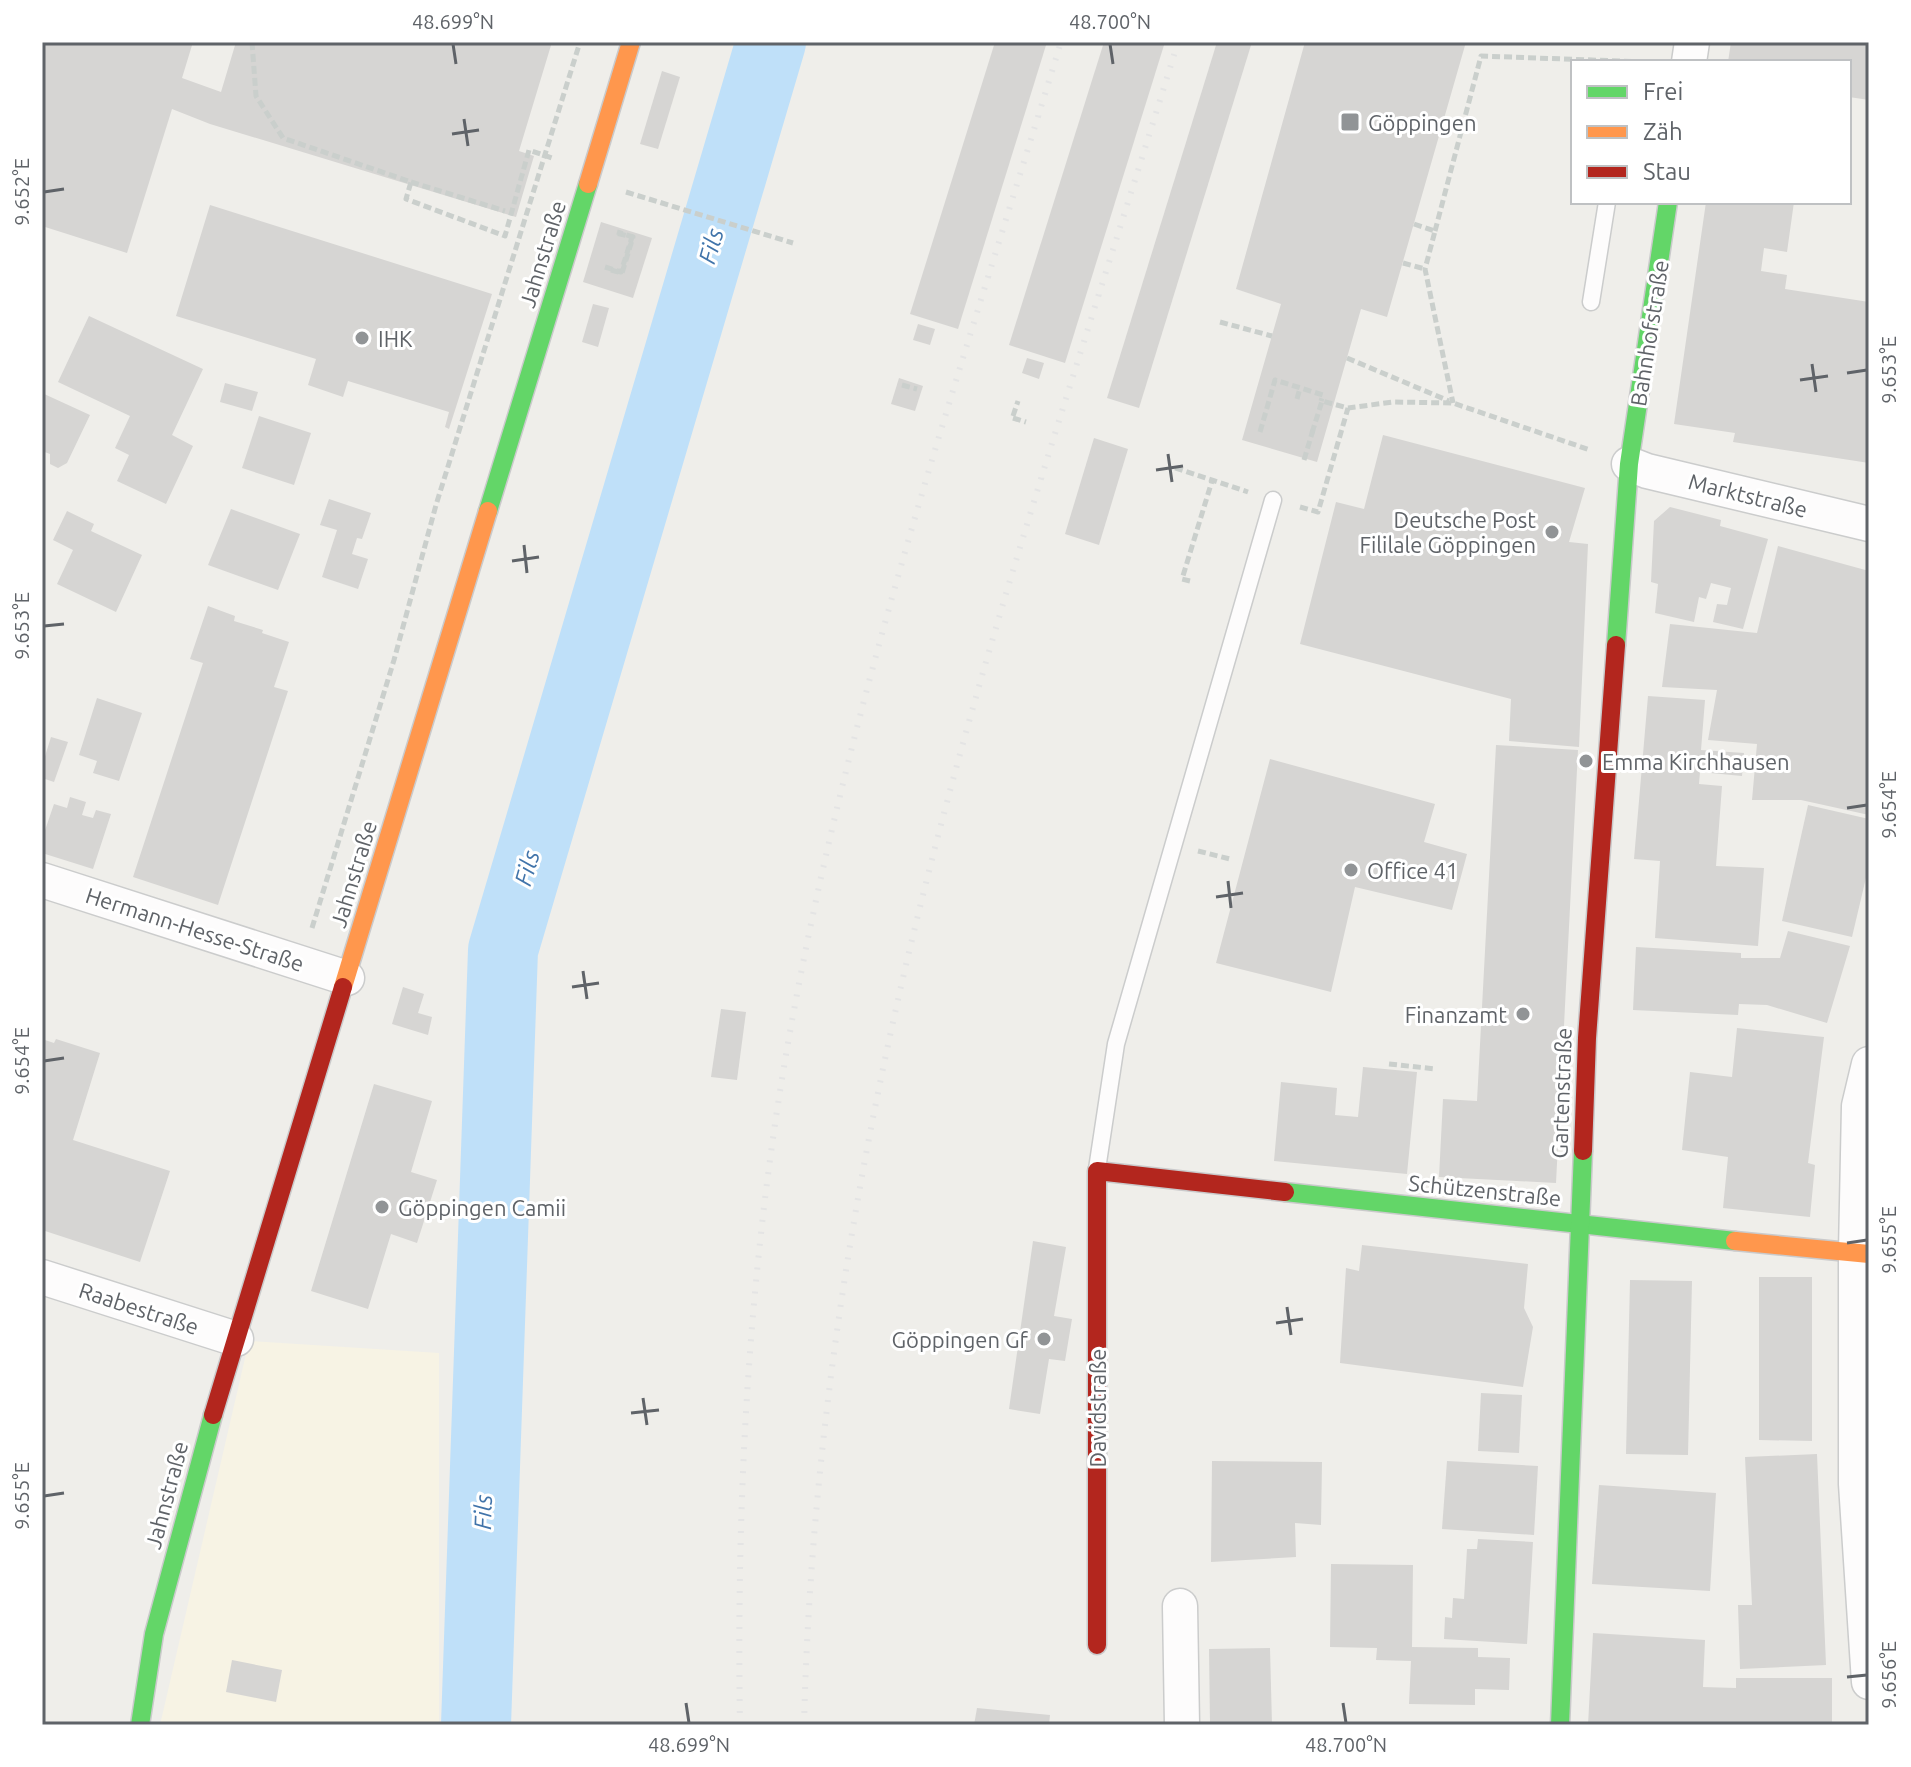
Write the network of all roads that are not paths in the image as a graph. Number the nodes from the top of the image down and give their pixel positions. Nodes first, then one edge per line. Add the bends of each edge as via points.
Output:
1 (631, 42) edge
2 (1692, 42) edge
3 (1679, 60) edge
4 (1607, 204) edge
5 (1668, 204) edge
6 (1591, 302) dead end
7 (1629, 464) junction
8 (1273, 500) road end
9 (1869, 524) edge
10 (42, 880) edge
11 (347, 978) junction
12 (1869, 1064) edge
13 (1097, 1171) junction
14 (1580, 1225) junction
15 (1862, 1253) edge
16 (42, 1277) edge
17 (236, 1339) junction
18 (1180, 1606) dead end
19 (1097, 1645) dead end
20 (1869, 1682) edge
21 (140, 1725) edge
22 (1182, 1725) edge
23 (1560, 1725) edge

1 - 11 street, Jahnstraße
2 - 3 lane
4 - 6 lane
5 - 7 street, Bahnhofstraße
7 - 9 street, Marktstraße
7 - 14 street, Gartenstraße via 1587,1038
8 - 13 lane via 1116,1044
10 - 11 street, Hermann-Hesse-Straße
11 - 17 street, Jahnstraße
12 - 15 street via 1859,1106
13 - 14 street, Schützenstraße
13 - 19 street, Davidstraße
14 - 15 street, Schützenstraße
14 - 23 street, Gartenstraße
15 - 20 street via 1856,1484
16 - 17 street, Raabestraße
17 - 21 street, Jahnstraße via 154,1634
18 - 22 street

